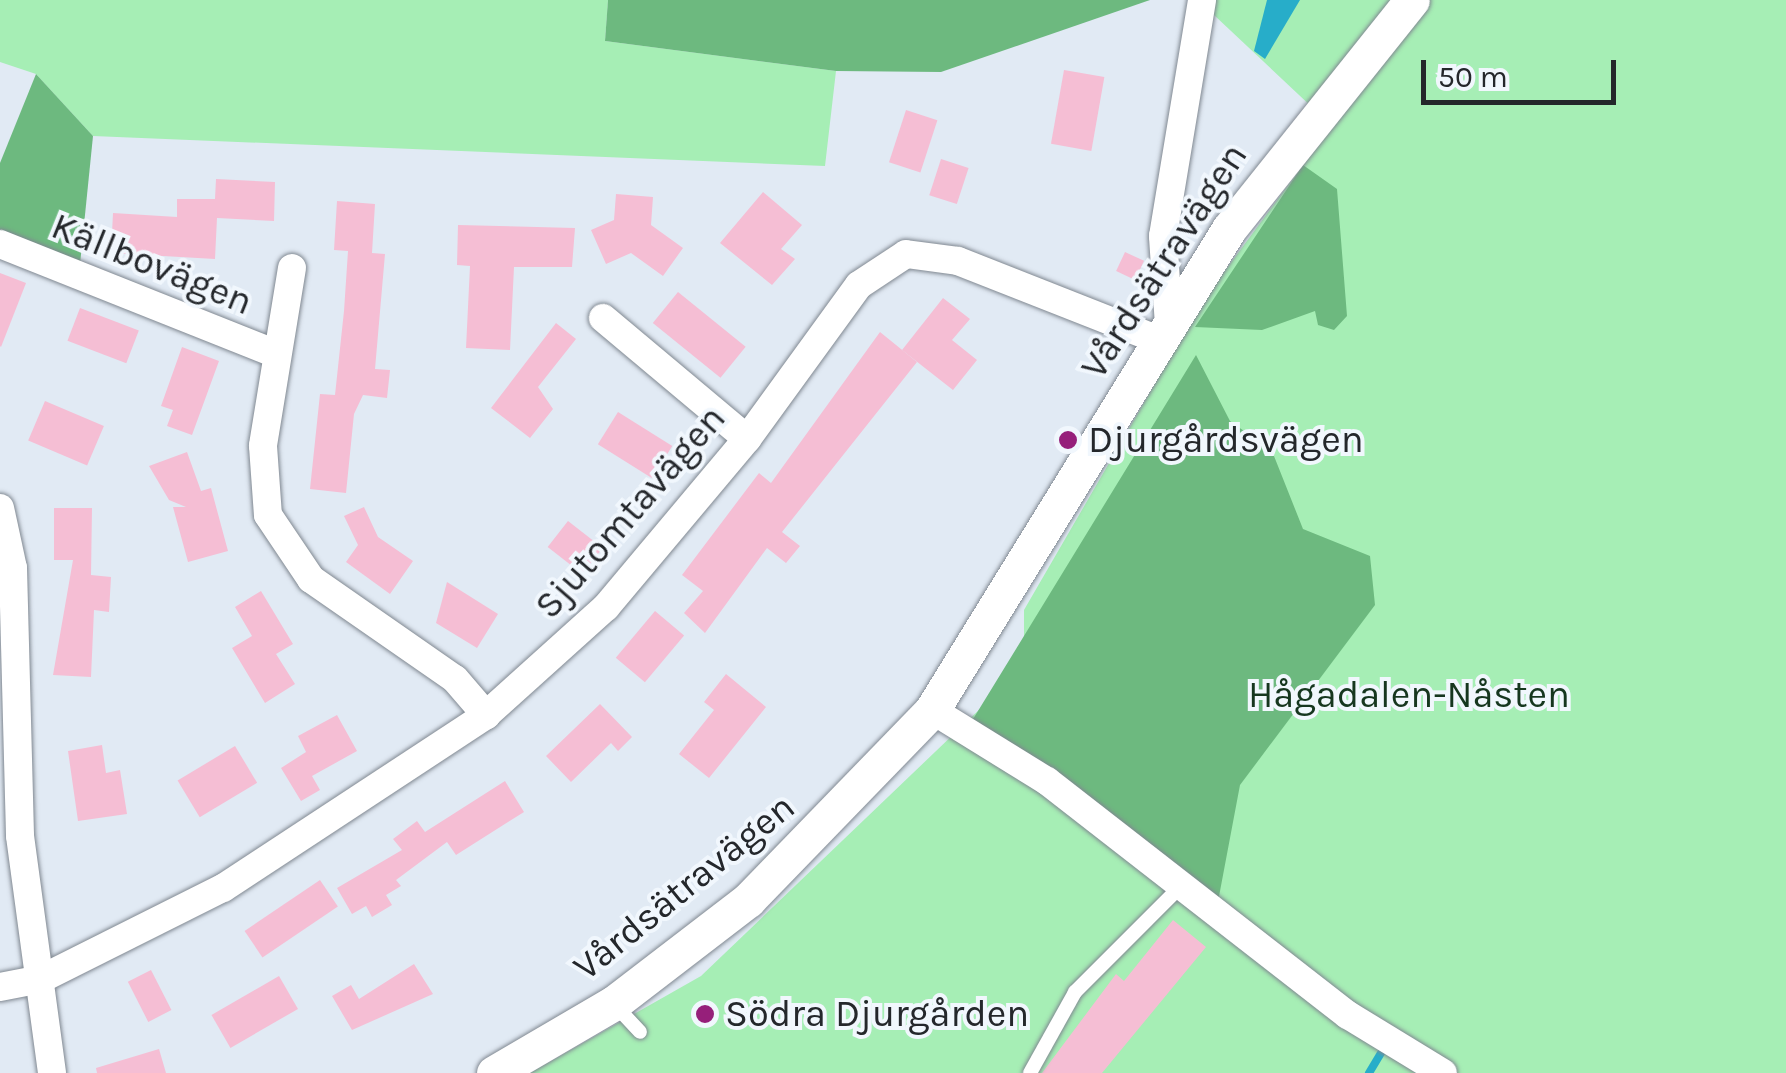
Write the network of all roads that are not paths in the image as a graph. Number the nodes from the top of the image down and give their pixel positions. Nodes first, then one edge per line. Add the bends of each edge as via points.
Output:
1 (1202, 0) edge
2 (1412, 0) edge
3 (0, 244) edge
4 (292, 268) dead end
5 (603, 318) dead end
6 (1164, 333) junction
7 (276, 354) junction
8 (747, 439) junction
9 (0, 508) edge
10 (932, 710) junction
11 (486, 715) junction
12 (1185, 882) junction
13 (41, 980) junction
14 (0, 987) edge
15 (614, 1004) junction
16 (640, 1032) dead end
17 (52, 1073) edge
18 (494, 1073) edge
19 (1030, 1073) edge
20 (1443, 1073) edge

1 - 6 street via 1163,236
2 - 6 street, Vårdsätravägen via 1287,150
3 - 7 street, Källbovägen
4 - 7 street
5 - 8 street
6 - 8 street, Sjutomtavägen via 958,261 906,254 858,285
6 - 10 street, Vårdsätravägen
7 - 11 street via 263,446 268,515 311,579 454,680
8 - 11 street, Sjutomtavägen via 606,607
9 - 13 street via 13,568 20,836
10 - 12 street
10 - 15 street, Vårdsätravägen via 748,900
11 - 13 street, Sjutomtavägen via 222,888
12 - 19 lane via 1075,992
12 - 20 street via 1348,1015
13 - 14 street
13 - 17 street
15 - 16 lane
15 - 18 street, Vårdsätravägen

